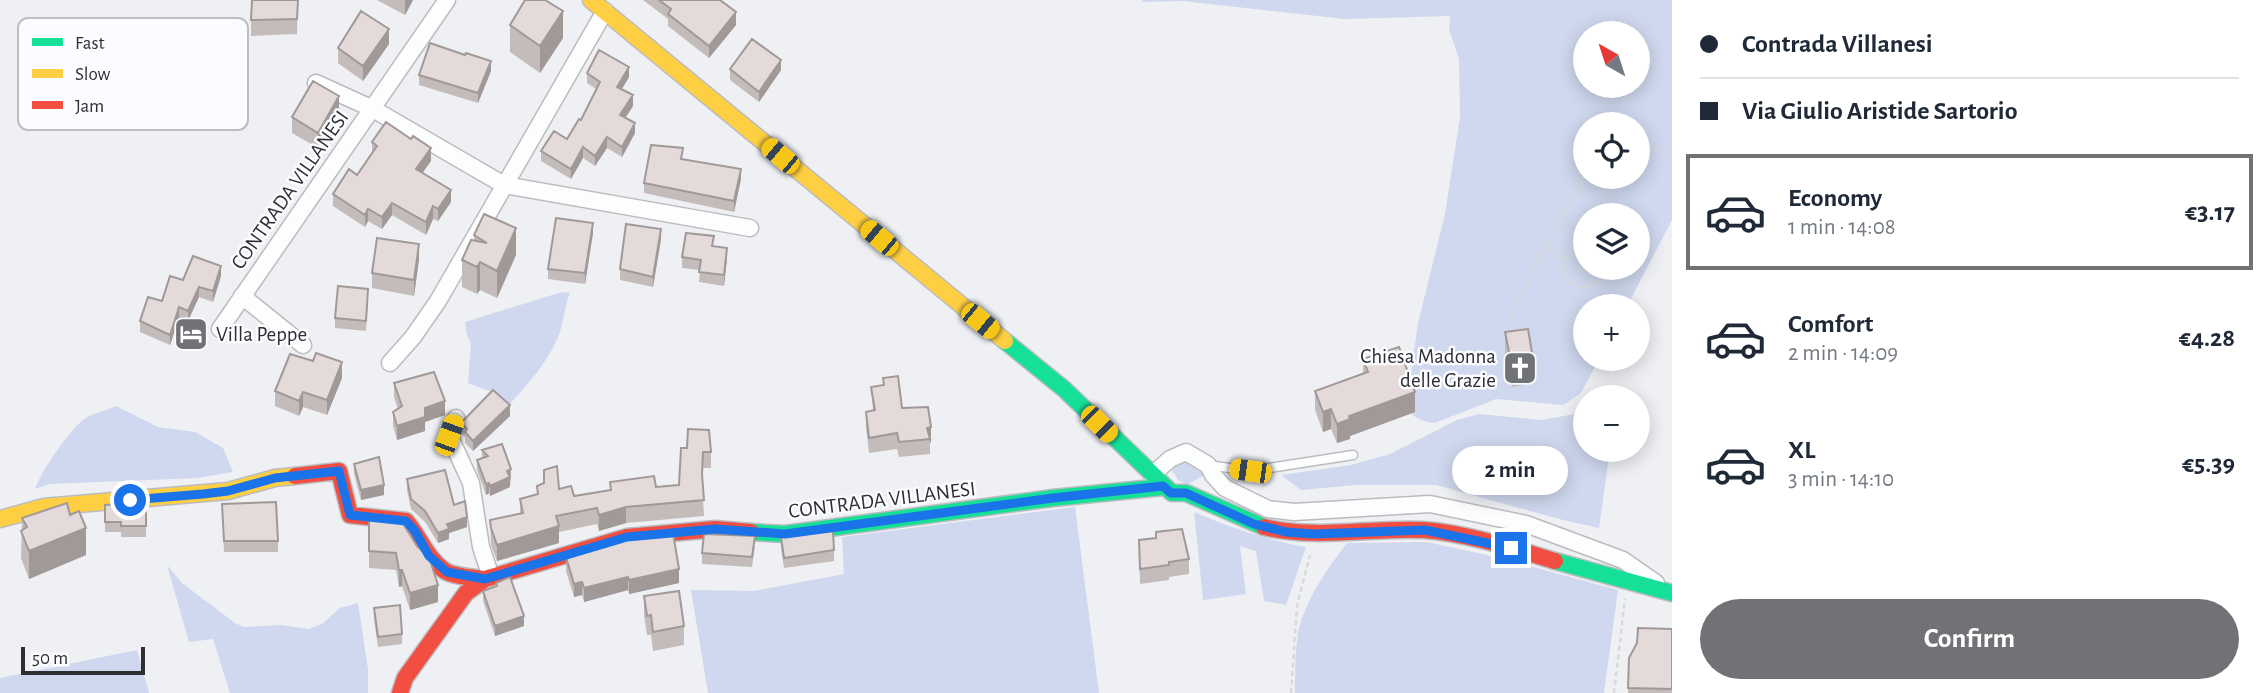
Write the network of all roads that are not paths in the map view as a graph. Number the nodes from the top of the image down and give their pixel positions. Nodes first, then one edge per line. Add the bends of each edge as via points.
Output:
1 (447, 0) edge
2 (590, 0) edge
3 (606, 11) junction
4 (316, 83) edge
5 (373, 109) junction
6 (503, 185) junction
7 (750, 229) dead end
8 (242, 296) junction
9 (220, 328) dead end
10 (303, 345) dead end
11 (390, 362) dead end
12 (456, 418) dead end
13 (1353, 455) dead end
14 (1210, 470) junction
15 (1158, 481) junction
16 (1186, 493) junction
17 (0, 519) edge
18 (488, 578) junction
19 (1671, 593) edge
20 (400, 693) edge

1 - 5 street, CONTRADA VILLANESI
2 - 3 street
3 - 6 street
3 - 15 street via 1065,389
4 - 5 street, CONTRADA VILLANESI
5 - 6 street, CONTRADA VILLANESI
5 - 8 street, CONTRADA VILLANESI
6 - 7 street, CONTRADA VILLANESI
6 - 11 street via 438,301
8 - 9 street, CONTRADA VILLANESI
8 - 10 street, CONTRADA VILLANESI
12 - 18 street via 449,435 471,483
13 - 14 lane via 1250,471
14 - 15 street via 1186,452 1170,459
14 - 16 street
14 - 19 street via 1225,488 1268,509 1294,512 1430,504 1526,524 1623,560
15 - 16 street via 1171,493
15 - 18 street, CONTRADA VILLANESI via 785,534 715,529 627,537
16 - 19 street via 1254,524 1286,532 1425,530 1488,542
17 - 18 street, CONTRADA VILLANESI via 70,503 178,498 275,478 339,471 350,515 406,521 429,556 447,572
18 - 20 street, CONTRADA VILLANESI via 466,593 405,678

